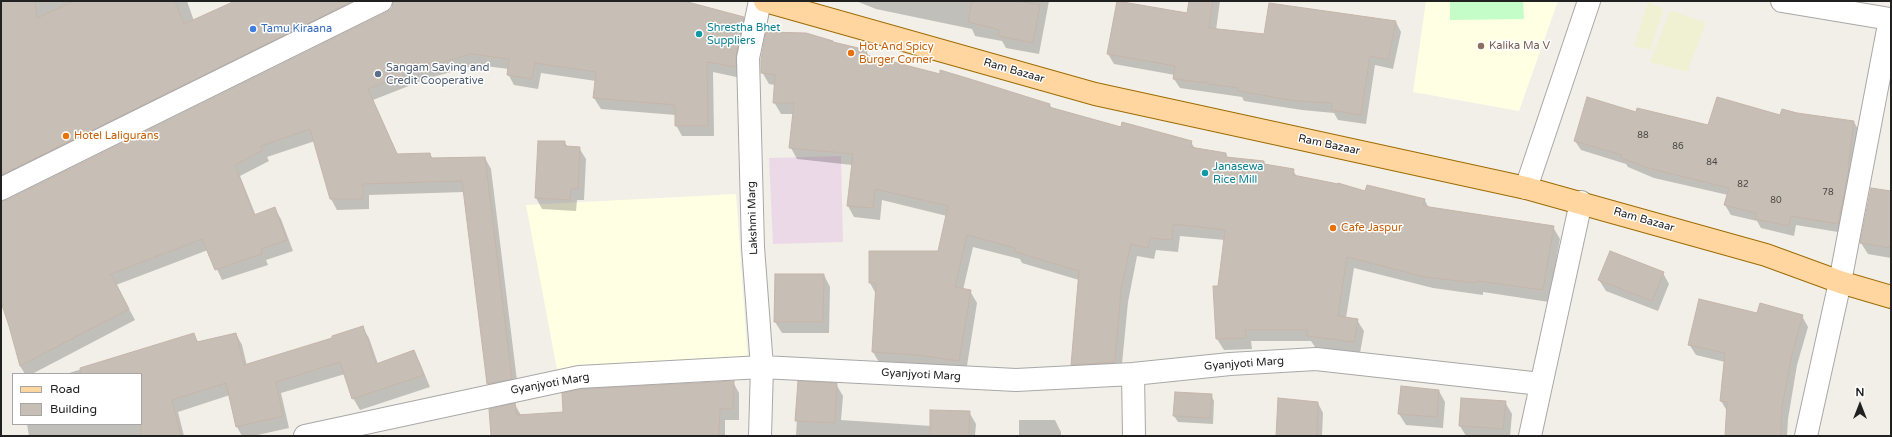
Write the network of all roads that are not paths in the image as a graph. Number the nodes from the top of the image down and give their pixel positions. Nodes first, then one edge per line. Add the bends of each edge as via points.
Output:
1 (381, 1) edge
2 (760, 1) edge
3 (765, 1) edge
4 (1589, 1) edge
5 (1782, 1) edge
6 (1890, 19) edge
7 (1526, 188) junction
8 (1, 189) edge
9 (1581, 202) junction
10 (1840, 282) junction
11 (1891, 296) edge
12 (762, 367) junction
13 (1133, 374) junction
14 (1541, 384) junction
15 (304, 436) edge
16 (760, 436) edge
17 (1134, 436) edge
18 (1530, 436) edge
19 (1806, 436) edge

1 - 8 street
2 - 12 street, Lakshmi Marg via 748,58 753,247
3 - 7 main road, Ram Bazaar via 1096,94
4 - 7 street
5 - 6 street
6 - 10 street
7 - 9 main road, Ram Bazaar
9 - 10 main road, Ram Bazaar via 1766,255
9 - 14 street
10 - 11 main road, Ram Bazaar
10 - 19 street
12 - 13 street, Gyanjyoti Marg via 1016,380
12 - 15 street, Gyanjyoti Marg via 579,377
12 - 16 street, Lakshmi Marg
13 - 14 street, Gyanjyoti Marg via 1230,364 1316,359
13 - 17 street
14 - 18 street

